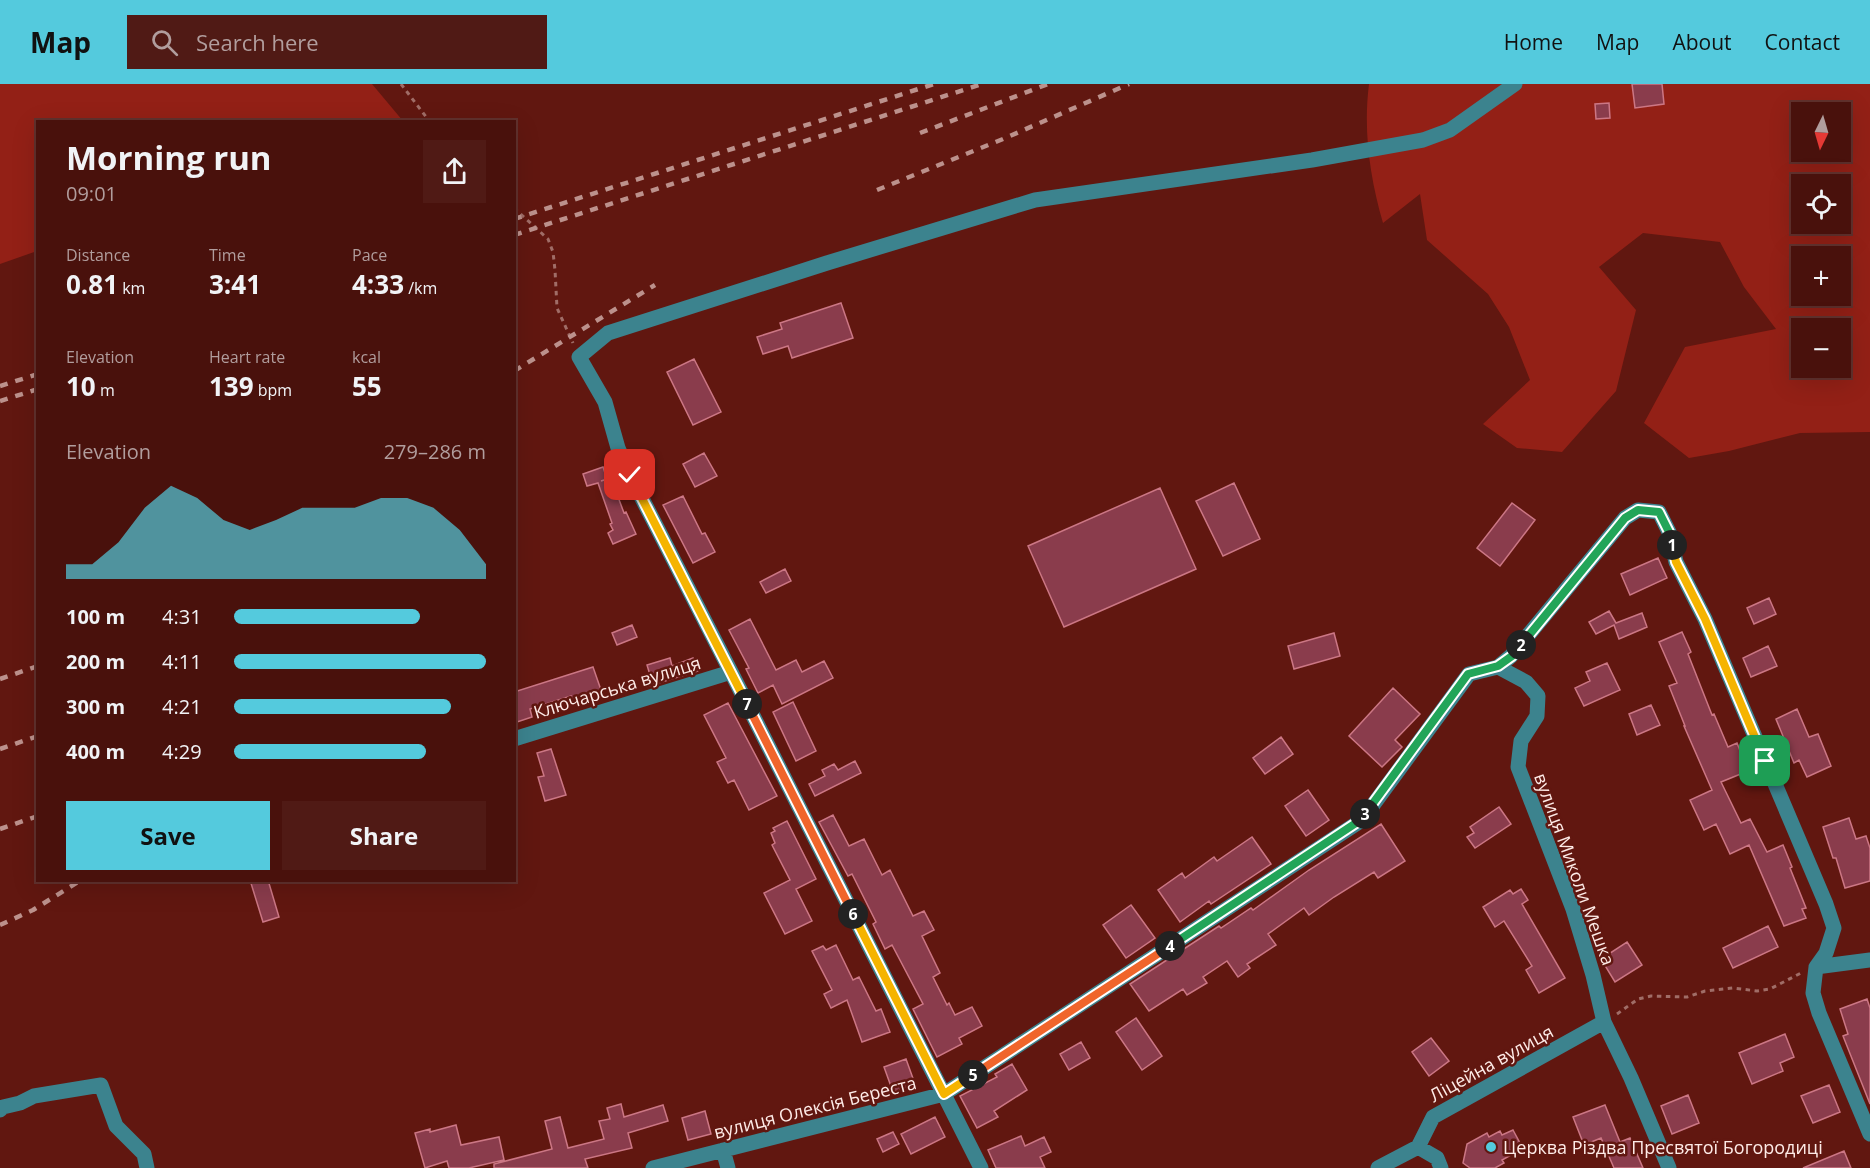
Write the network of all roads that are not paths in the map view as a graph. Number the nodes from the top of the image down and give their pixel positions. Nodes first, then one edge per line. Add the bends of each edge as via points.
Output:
1 (1515, 84) edge
2 (1498, 666) junction
3 (731, 672) junction
4 (516, 738) edge
5 (1870, 960) edge
6 (1816, 967) junction
7 (1604, 1022) junction
8 (944, 1094) junction
9 (0, 1110) edge
10 (1870, 1134) edge
11 (1418, 1147) junction
12 (723, 1150) junction
13 (147, 1168) edge
14 (653, 1168) edge
15 (728, 1168) edge
16 (981, 1168) edge
17 (1378, 1168) edge
18 (1441, 1168) edge
19 (1669, 1168) edge

1 - 3 street via 1450,130 1423,140 1035,200 608,333 579,357 606,402 630,475
2 - 6 street, вулиця Олексія Береста via 1512,656 1625,518 1638,510 1659,512 1669,532 1676,562 1705,619 1826,904 1834,928 1826,953
2 - 7 street, вулиця Миколи Мешка via 1526,682 1538,696 1537,716 1521,741 1518,767 1573,909
2 - 8 street, вулиця Олексія Береста via 1468,674 1362,819
3 - 4 street, Ключарська вулиця
3 - 8 street
5 - 6 street
6 - 10 street via 1813,993 1819,1013
7 - 11 street, Ліцейна вулиця via 1433,1117
7 - 19 street, вулиця Миколи Мешка
8 - 12 street, вулиця Олексія Береста
8 - 16 street
9 - 13 street via 34,1096 101,1085 116,1126 144,1154
11 - 17 street
11 - 18 street via 1437,1158
12 - 14 street, вулиця Олексія Береста
12 - 15 street

